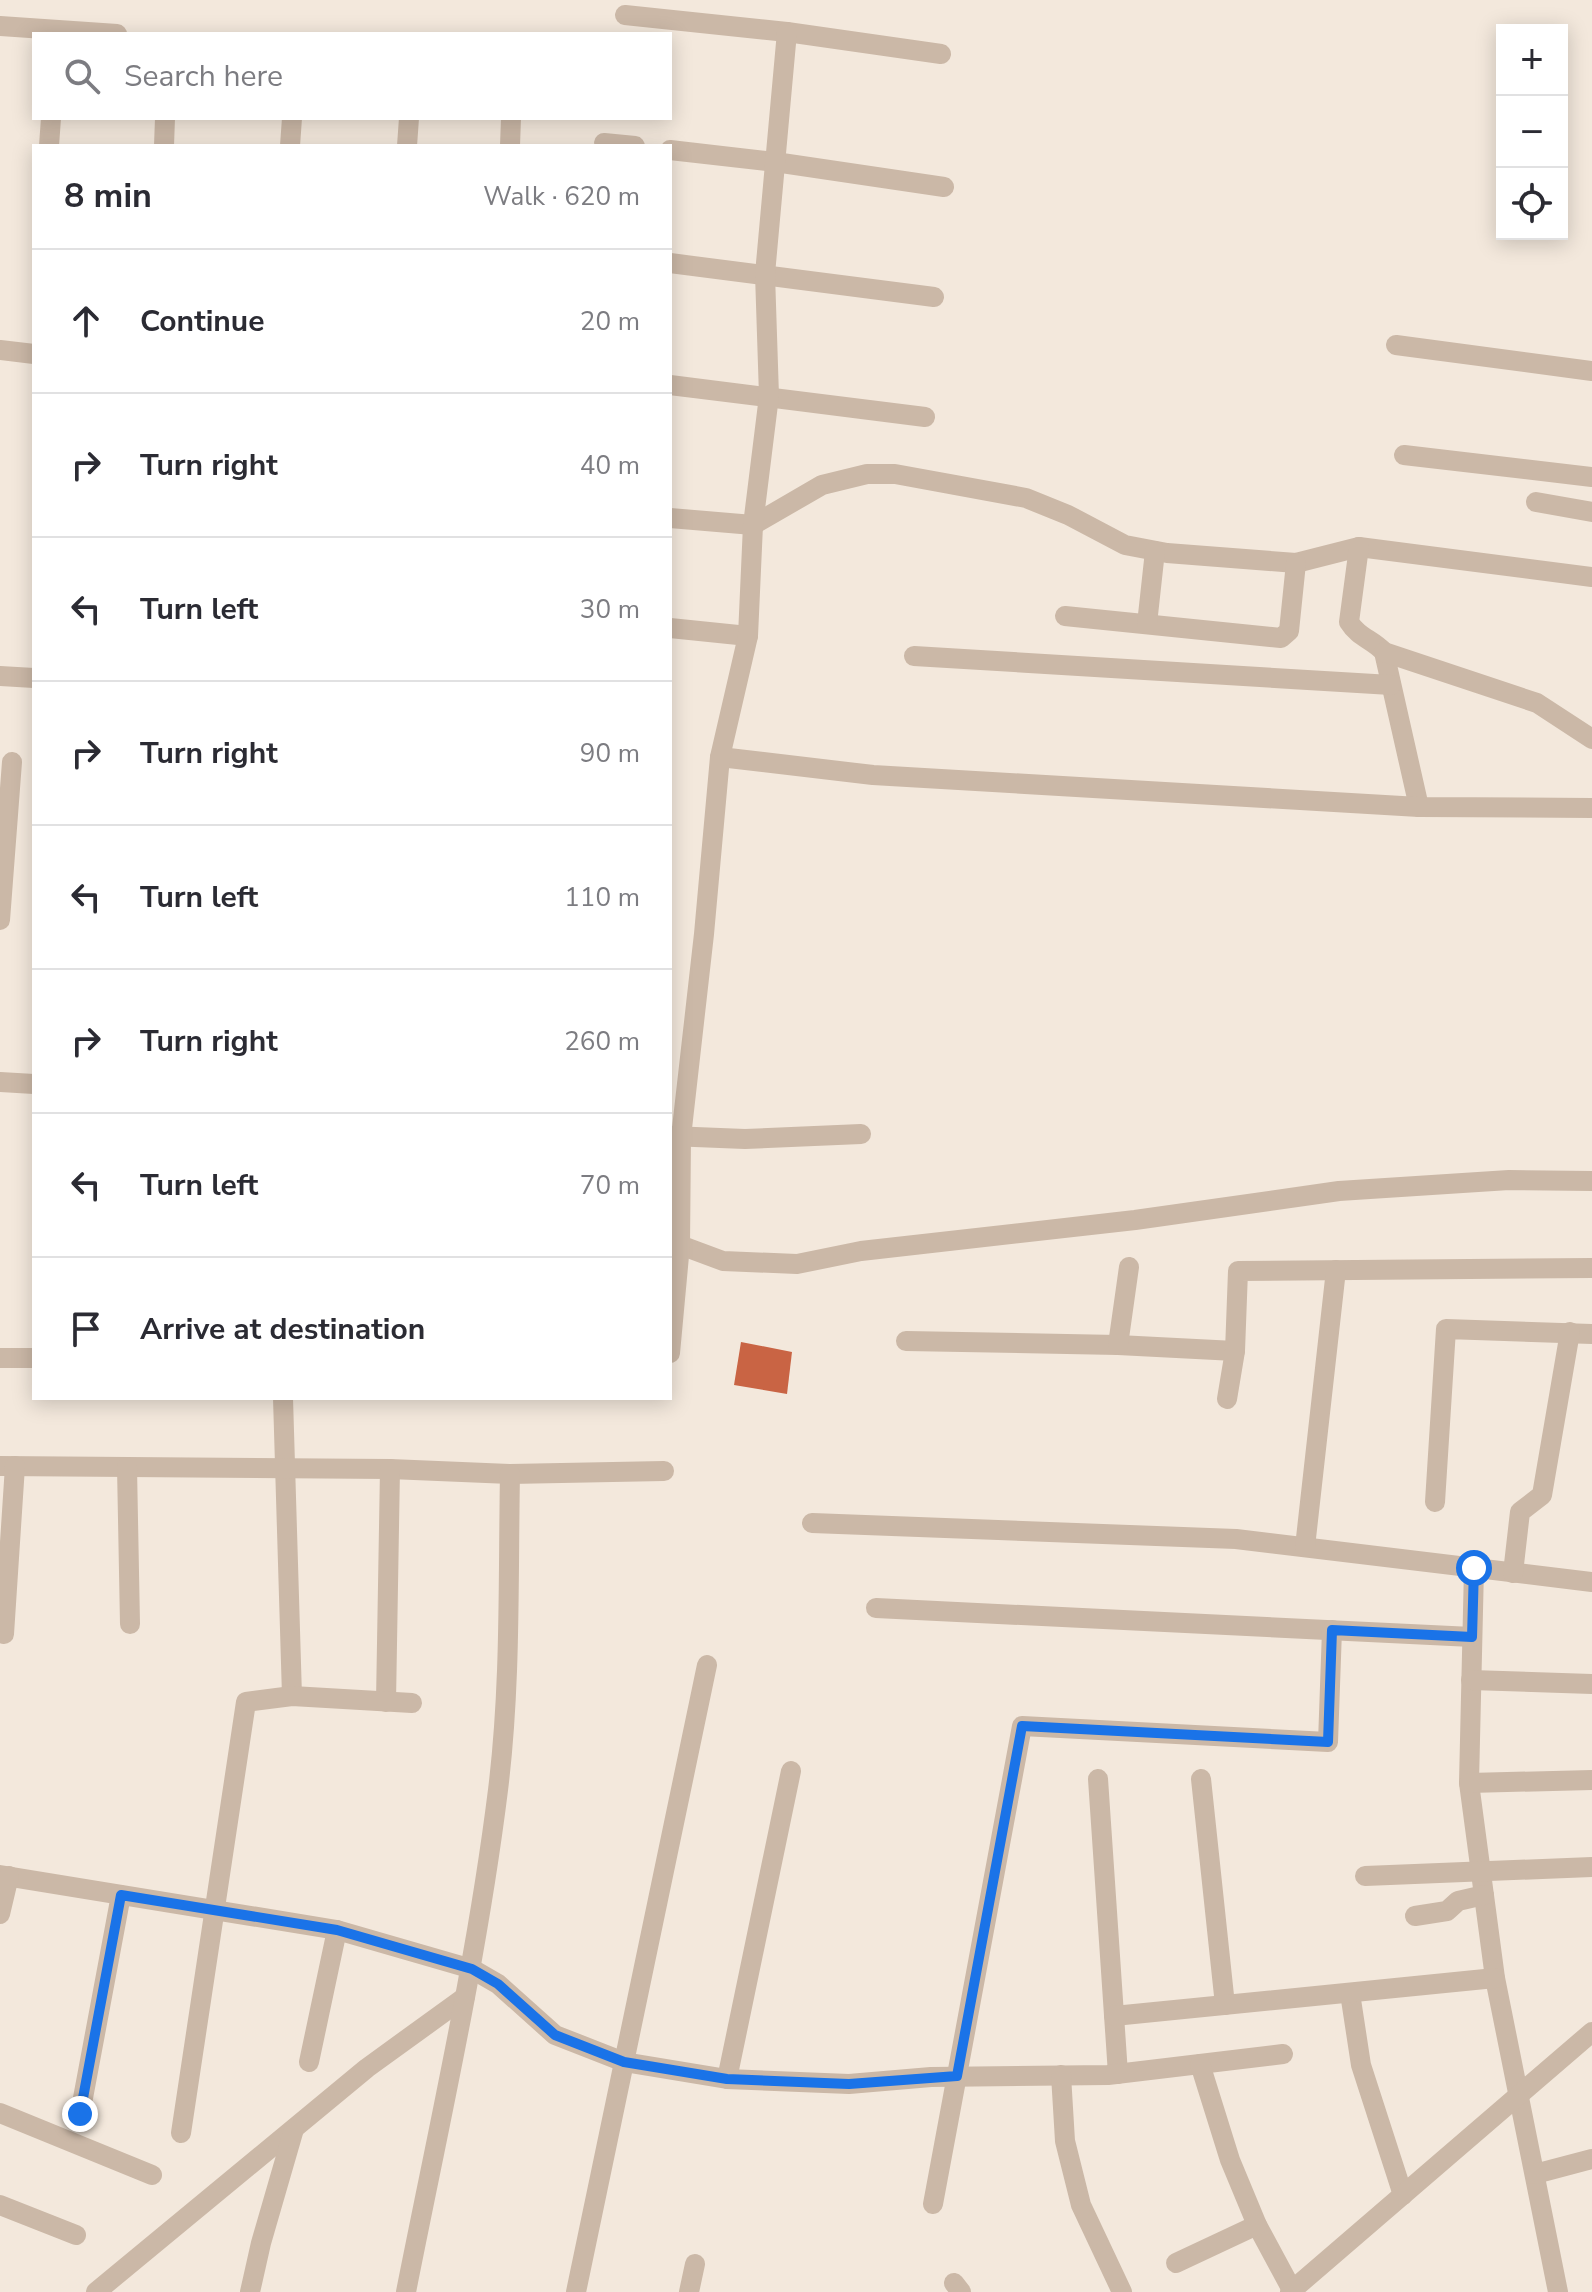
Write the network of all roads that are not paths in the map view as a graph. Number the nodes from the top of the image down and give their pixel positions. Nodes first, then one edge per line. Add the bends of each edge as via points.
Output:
1 (625, 15) dead end
2 (0, 26) edge
3 (56, 32) edge
4 (787, 32) junction
5 (941, 54) dead end
6 (51, 120) edge
7 (165, 120) edge
8 (292, 120) edge
9 (409, 120) edge
10 (511, 120) edge
11 (604, 143) dead end
12 (49, 144) edge
13 (164, 144) edge
14 (290, 144) edge
15 (407, 144) edge
16 (510, 144) edge
17 (614, 144) edge
18 (672, 150) edge
19 (775, 162) junction
20 (944, 187) dead end
21 (672, 263) edge
22 (765, 274) junction
23 (934, 297) dead end
24 (1396, 345) dead end
25 (0, 350) edge
26 (32, 354) edge
27 (1592, 371) edge
28 (672, 385) edge
29 (769, 396) junction
30 (925, 417) dead end
31 (1404, 455) dead end
32 (1592, 477) edge
33 (1536, 502) dead end
34 (1592, 512) edge
35 (672, 518) edge
36 (753, 525) junction
37 (1359, 547) junction
38 (1155, 551) junction
39 (1296, 563) junction
40 (1592, 577) edge
41 (1065, 616) dead end
42 (1147, 624) junction
43 (672, 628) edge
44 (748, 636) junction
45 (1384, 652) junction
46 (914, 656) dead end
47 (0, 676) edge
48 (32, 678) edge
49 (1391, 685) junction
50 (1592, 739) edge
51 (720, 757) junction
52 (12, 762) dead end
53 (1419, 807) junction
54 (1592, 808) edge
55 (0, 920) edge
56 (0, 1082) edge
57 (32, 1084) edge
58 (861, 1134) dead end
59 (675, 1136) edge
60 (1592, 1181) edge
61 (680, 1245) junction
62 (1129, 1267) dead end
63 (1592, 1268) edge
64 (1336, 1270) junction
65 (672, 1331) edge
66 (1570, 1332) junction
67 (1592, 1334) edge
68 (906, 1341) dead end
69 (1118, 1345) junction
70 (1235, 1351) junction
71 (0, 1358) edge
72 (32, 1358) edge
73 (1227, 1399) dead end
74 (283, 1400) edge
75 (7, 1466) edge
76 (127, 1467) junction
77 (283, 1468) junction
78 (390, 1469) junction
79 (664, 1471) dead end
80 (510, 1474) junction
81 (1435, 1502) dead end
82 (812, 1523) dead end
83 (1305, 1547) junction
84 (1474, 1568) junction
85 (1513, 1573) junction
86 (1592, 1582) edge
87 (876, 1608) dead end
88 (130, 1624) dead end
89 (1332, 1630) junction
90 (4, 1634) dead end
91 (1472, 1637) junction
92 (707, 1665) dead end
93 (1471, 1680) junction
94 (1592, 1684) edge
95 (292, 1696) junction
96 (386, 1702) junction
97 (412, 1703) dead end
98 (791, 1771) dead end
99 (1098, 1779) dead end
100 (1201, 1779) dead end
101 (1592, 1780) edge
102 (1469, 1783) junction
103 (1592, 1867) edge
104 (1481, 1871) junction
105 (4, 1876) edge
106 (1365, 1876) dead end
107 (121, 1895) junction
108 (1484, 1895) junction
109 (213, 1910) junction
110 (0, 1914) edge
111 (1415, 1916) dead end
112 (337, 1930) junction
113 (472, 1969) junction
114 (1495, 1978) junction
115 (1350, 1993) junction
116 (465, 1997) junction
117 (1225, 2005) junction
118 (1114, 2016) junction
119 (1592, 2032) edge
120 (1283, 2054) dead end
121 (309, 2062) dead end
122 (624, 2062) junction
123 (1200, 2064) junction
124 (1118, 2074) junction
125 (1061, 2075) junction
126 (957, 2076) junction
127 (727, 2079) junction
128 (1520, 2095) junction
129 (0, 2113) edge
130 (80, 2114) dead end
131 (294, 2129) junction
132 (181, 2133) dead end
133 (1592, 2159) edge
134 (1535, 2174) junction
135 (152, 2175) dead end
136 (1403, 2195) junction
137 (933, 2204) dead end
138 (0, 2205) edge
139 (1257, 2225) junction
140 (76, 2235) dead end
141 (1176, 2263) dead end
142 (695, 2264) dead end
143 (1291, 2291) edge
144 (96, 2292) edge
145 (250, 2292) edge
146 (406, 2292) edge
147 (576, 2292) edge
148 (689, 2292) edge
149 (1122, 2292) edge
150 (1558, 2292) edge

1 - 4 street
2 - 3 street
4 - 5 street
4 - 19 street
6 - 12 street
7 - 13 street
8 - 14 street
9 - 15 street
10 - 16 street
11 - 17 street
18 - 19 street
19 - 20 street
19 - 22 street
21 - 22 street
22 - 23 street
22 - 29 street
24 - 27 street
25 - 26 street
28 - 29 street
29 - 30 street
29 - 36 street
31 - 32 street
33 - 34 street
35 - 36 street
36 - 38 street via 822,485 867,474 895,474 1026,498 1125,545
36 - 44 street
37 - 39 street
37 - 40 street
37 - 45 street via 1349,622 1357,635
38 - 39 street
38 - 42 street
39 - 42 street via 1289,631 1281,638
41 - 42 street
43 - 44 street
44 - 51 street
45 - 49 street
45 - 50 street via 1537,703
46 - 49 street
47 - 48 street
49 - 53 street
51 - 53 street via 873,775
51 - 59 street via 704,934
52 - 55 street
53 - 54 street
56 - 57 street
58 - 59 street
59 - 61 street
60 - 61 street via 1509,1180 1339,1191 861,1251 797,1264 723,1261
61 - 65 street
62 - 69 street
63 - 64 street
64 - 70 street via 1238,1271
64 - 83 street
66 - 67 street
66 - 81 street via 1446,1329
66 - 85 street via 1542,1495 1520,1512
68 - 69 street
69 - 70 street
70 - 73 street
71 - 72 street
74 - 77 street
75 - 76 street
75 - 90 street
76 - 77 street
76 - 88 street
77 - 78 street
77 - 95 street
78 - 80 street
78 - 96 street
79 - 80 street
80 - 113 street via 507,1693 499,1788
82 - 83 street via 1205,1537
83 - 84 street
84 - 85 street
84 - 91 street
85 - 86 street
87 - 89 street
89 - 91 street
89 - 126 street via 1328,1742 1022,1726
91 - 93 street
92 - 122 street
93 - 94 street
93 - 102 street
95 - 96 street
95 - 109 street via 246,1702
96 - 97 street
98 - 127 street
99 - 118 street
100 - 117 street
101 - 102 street
102 - 104 street
103 - 104 street
104 - 106 street
104 - 108 street
105 - 107 street
105 - 110 street
107 - 109 street
107 - 130 street
108 - 111 street via 1458,1901 1447,1911
108 - 114 street
109 - 112 street
109 - 132 street
112 - 113 street
112 - 121 street
113 - 116 street
113 - 122 street via 498,1984 555,2035
114 - 115 street
114 - 128 street
115 - 117 street
115 - 136 street via 1361,2065
116 - 131 street
116 - 146 street
117 - 118 street
118 - 124 street
119 - 128 street
120 - 123 street
122 - 127 street
122 - 147 street
123 - 124 street
123 - 139 street
124 - 125 street
125 - 126 street
125 - 149 street via 1065,2141 1081,2205
126 - 127 street via 849,2084
126 - 137 street
128 - 134 street
128 - 136 street
129 - 135 street
131 - 144 street
131 - 145 street
133 - 134 street
134 - 150 street
136 - 143 street
138 - 140 street
139 - 141 street
139 - 143 street
142 - 148 street

